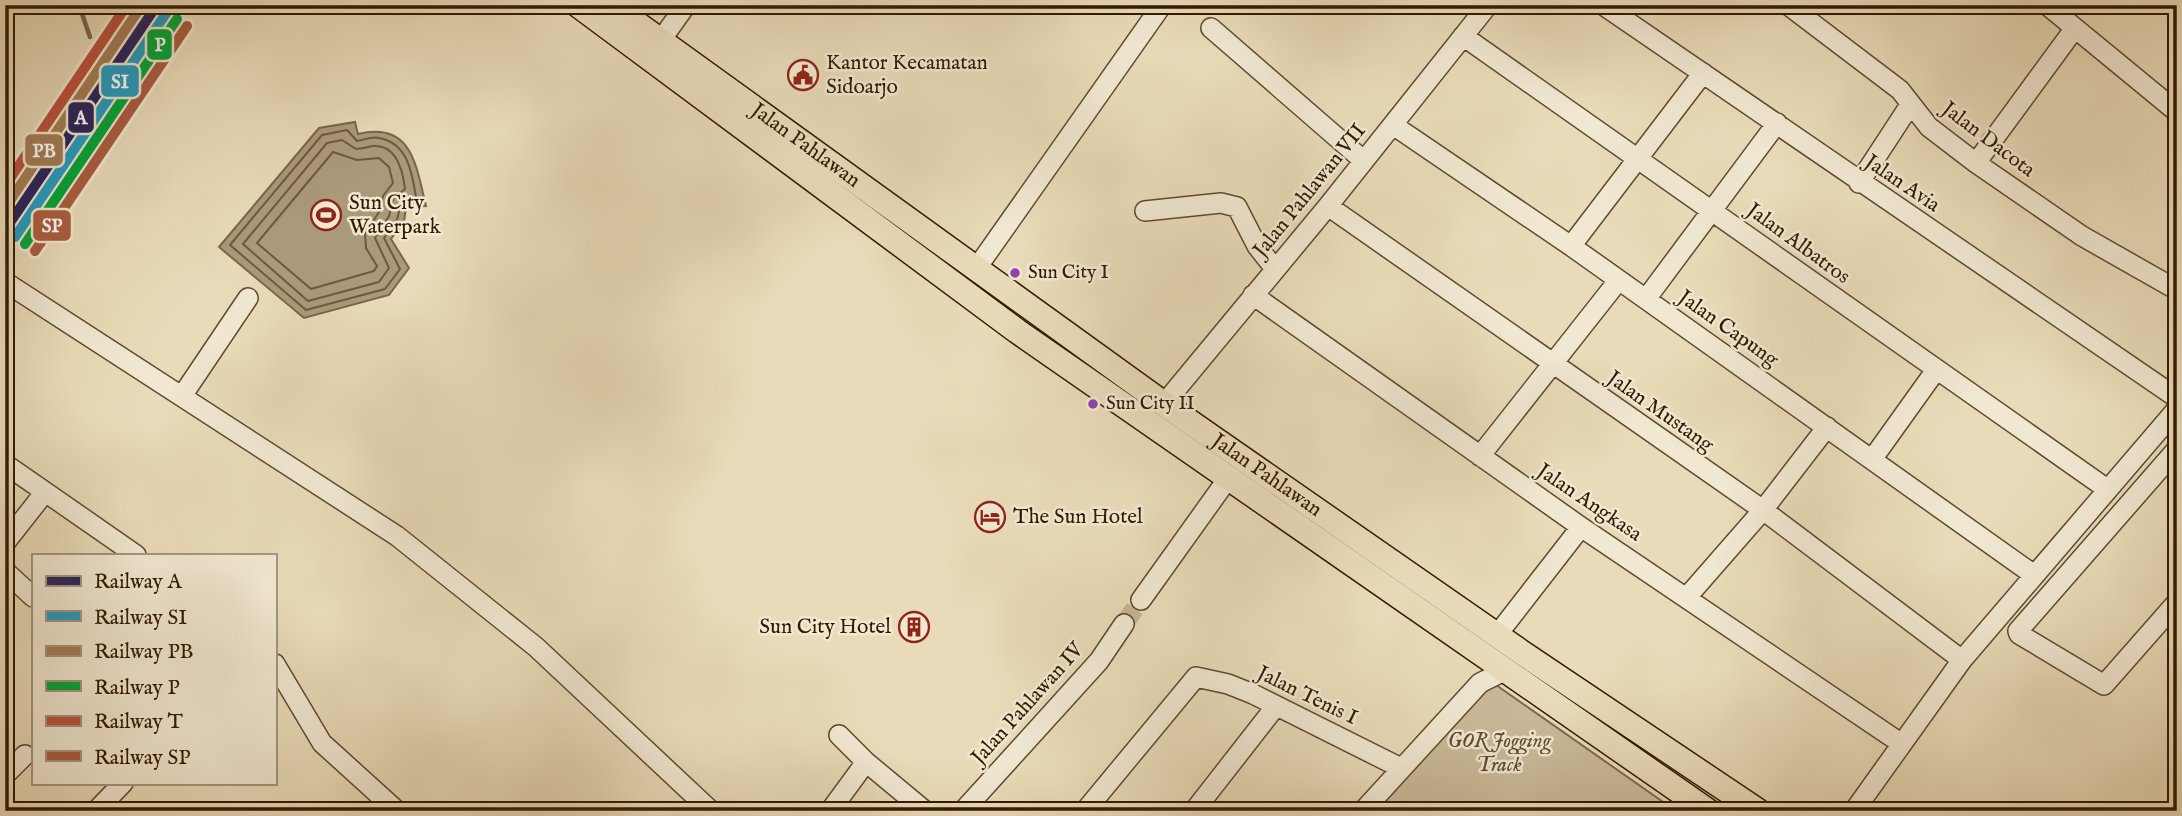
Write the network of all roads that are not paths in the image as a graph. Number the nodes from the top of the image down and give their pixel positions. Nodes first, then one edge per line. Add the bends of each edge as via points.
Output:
1 (578, 5) edge
2 (611, 5) edge
3 (686, 5) edge
4 (1162, 5) edge
5 (1488, 5) edge
6 (1603, 5) edge
7 (1788, 5) edge
8 (2047, 5) edge
9 (1211, 28) dead end
10 (2075, 28) junction
11 (1463, 36) junction
12 (661, 40) junction
13 (1703, 73) junction
14 (1910, 105) junction
15 (2177, 112) edge
16 (1777, 123) junction
17 (1393, 125) junction
18 (1639, 160) junction
19 (1364, 161) junction
20 (1976, 163) junction
21 (1859, 183) junction
22 (1328, 206) junction
23 (1145, 211) dead end
24 (1713, 211) junction
25 (1571, 246) junction
26 (976, 269) junction
27 (1275, 269) junction
28 (1618, 281) junction
29 (5, 282) edge
30 (2177, 290) edge
31 (1253, 295) junction
32 (248, 298) dead end
33 (1646, 299) junction
34 (1033, 311) junction
35 (1017, 331) junction
36 (1053, 340) junction
37 (1552, 364) junction
38 (1936, 370) junction
39 (183, 396) junction
40 (2177, 398) edge
41 (1164, 404) junction
42 (2177, 409) edge
43 (1826, 427) junction
44 (2177, 449) edge
45 (1480, 456) junction
46 (1873, 458) junction
47 (5, 464) edge
48 (1229, 477) junction
49 (2107, 489) junction
50 (45, 492) junction
51 (1763, 510) junction
52 (1581, 527) junction
53 (5, 542) edge
54 (135, 554) edge
55 (5, 571) edge
56 (2034, 575) junction
57 (32, 596) edge
58 (1688, 597) junction
59 (1141, 600) tunnel mouth
60 (2177, 602) edge
61 (1125, 624) tunnel mouth
62 (1495, 636) junction
63 (1962, 660) junction
64 (276, 666) edge
65 (1504, 671) junction
66 (1480, 683) junction
67 (1276, 706) junction
68 (839, 735) dead end
69 (1902, 744) junction
70 (25, 755) dead end
71 (866, 762) junction
72 (1401, 768) junction
73 (5, 775) edge
74 (122, 784) edge
75 (96, 811) edge
76 (397, 811) edge
77 (711, 811) edge
78 (830, 811) edge
79 (925, 811) edge
80 (962, 811) edge
81 (1085, 811) edge
82 (1194, 811) edge
83 (1363, 811) edge
84 (1708, 811) edge
85 (1758, 811) edge
86 (1854, 811) edge

1 - 35 main road, Jalan Pahlawan
2 - 12 main road, Jalan Pahlawan
3 - 12 street
4 - 26 street
5 - 11 street, Jalan Pahlawan VII
6 - 13 street, Jalan Avia
7 - 14 street, Jalan Dacota via 1900,90
8 - 10 street
9 - 19 street
10 - 15 street
10 - 20 street
11 - 17 street, Jalan Pahlawan VII
11 - 18 street, Jalan Albatros
12 - 26 main road, Jalan Pahlawan
13 - 16 street, Jalan Avia
13 - 18 street
14 - 20 street, Jalan Dacota via 1929,127
14 - 21 street
16 - 21 street, Jalan Avia
16 - 24 street
17 - 19 street, Jalan Pahlawan VII
17 - 25 street, Jalan Capung
18 - 24 street, Jalan Albatros
18 - 25 street
19 - 22 street, Jalan Pahlawan VII
20 - 30 street, Jalan Dacota via 2082,236
21 - 40 street, Jalan Avia
22 - 27 street, Jalan Pahlawan VII
22 - 37 street, Jalan Mustang
23 - 27 street via 1222,203 1237,207
24 - 33 street
24 - 38 street, Jalan Albatros
25 - 28 street, Jalan Capung
26 - 34 main road, Jalan Pahlawan
27 - 31 street, Jalan Pahlawan VII
28 - 33 street, Jalan Capung
28 - 37 street
29 - 39 street
31 - 41 street, Jalan Pahlawan VII
31 - 45 street, Jalan Angkasa
32 - 39 street
33 - 43 street, Jalan Capung
34 - 35 main road
34 - 36 main road, Jalan Pahlawan
35 - 36 main road, Jalan Pahlawan
36 - 41 main road, Jalan Pahlawan
36 - 48 main road, Jalan Pahlawan
37 - 45 street
37 - 51 street, Jalan Mustang
38 - 46 street
38 - 49 street, Jalan Albatros
39 - 77 street via 448,574 536,647
41 - 62 main road, Jalan Pahlawan
42 - 49 street
43 - 46 street, Jalan Capung
43 - 51 street
44 - 60 street via 2018,631 2104,685
45 - 52 street, Jalan Angkasa
46 - 56 street, Jalan Capung
47 - 50 street
48 - 59 street
48 - 62 main road, Jalan Pahlawan
49 - 56 street
50 - 53 street
50 - 54 street
51 - 58 street
51 - 63 street, Jalan Mustang
52 - 58 street, Jalan Angkasa
52 - 62 street
55 - 57 street
56 - 63 street
58 - 69 street, Jalan Angkasa
61 - 80 street, Jalan Pahlawan IV via 1098,661
62 - 65 main road, Jalan Pahlawan
62 - 66 street
62 - 85 main road, Jalan Pahlawan
63 - 69 street
64 - 76 street via 322,743
65 - 66 street
65 - 84 main road, Jalan Pahlawan
66 - 72 street
67 - 72 street, Jalan Tenis I
67 - 81 street, Jalan Tenis I via 1205,677 1190,681
67 - 82 street
68 - 71 street
69 - 86 street
70 - 73 street
71 - 78 street
71 - 79 street
72 - 83 street
74 - 75 street

